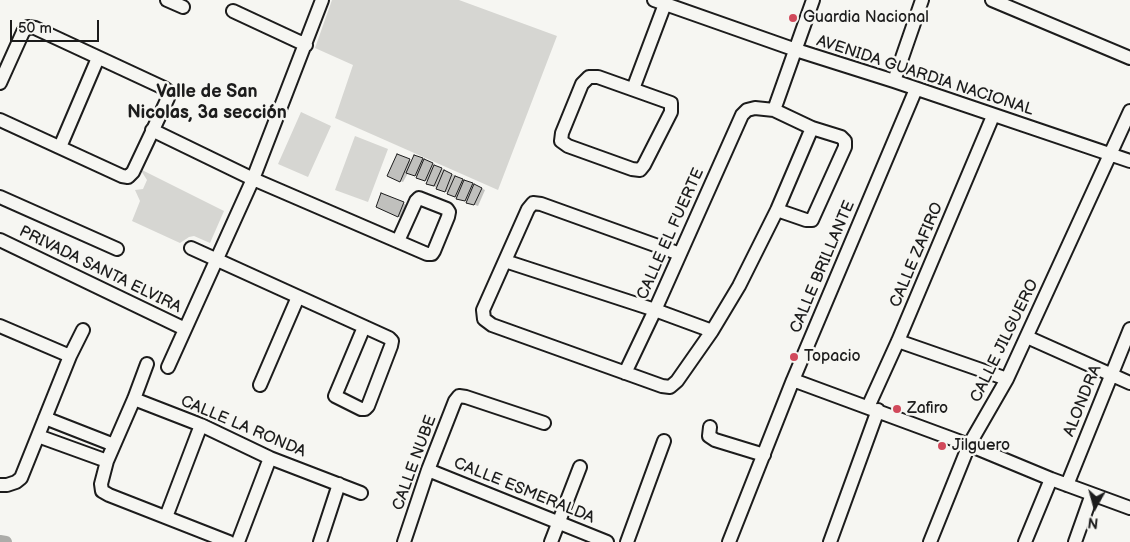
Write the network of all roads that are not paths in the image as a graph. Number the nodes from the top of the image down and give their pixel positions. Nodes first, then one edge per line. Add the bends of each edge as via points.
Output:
1 (167, 0) edge
2 (322, 0) edge
3 (812, 0) edge
4 (922, 0) edge
5 (992, 0) edge
6 (659, 2) edge
7 (183, 6) dead end
8 (233, 11) dead end
9 (306, 45) junction
10 (796, 50) junction
11 (98, 58) junction
12 (1130, 58) edge
13 (894, 81) junction
14 (0, 83) edge
15 (633, 89) junction
16 (916, 89) junction
17 (774, 110) junction
18 (1130, 111) edge
19 (993, 116) junction
20 (0, 120) edge
21 (812, 128) junction
22 (152, 130) junction
23 (60, 147) junction
24 (1111, 155) junction
25 (1130, 161) edge
26 (253, 179) junction
27 (0, 197) edge
28 (777, 210) junction
29 (0, 240) edge
30 (398, 241) junction
31 (191, 248) dead end
32 (117, 249) dead end
33 (680, 254) junction
34 (216, 259) junction
35 (504, 261) junction
36 (298, 297) junction
37 (655, 310) junction
38 (364, 327) junction
39 (1, 329) edge
40 (185, 329) junction
41 (1130, 329) edge
42 (83, 330) dead end
43 (712, 331) junction
44 (1027, 337) junction
45 (898, 341) junction
46 (70, 356) junction
47 (147, 364) dead end
48 (168, 367) dead end
49 (625, 372) junction
50 (1111, 375) junction
51 (1008, 379) junction
52 (794, 380) junction
53 (1130, 384) edge
54 (260, 385) dead end
55 (134, 399) junction
56 (873, 408) junction
57 (45, 418) junction
58 (544, 423) dead end
59 (201, 425) junction
60 (710, 427) dead end
61 (38, 436) junction
62 (664, 441) dead end
63 (114, 445) junction
64 (969, 445) junction
65 (764, 455) junction
66 (270, 458) junction
67 (107, 460) junction
68 (580, 466) dead end
69 (428, 470) junction
70 (1051, 479) junction
71 (339, 484) junction
72 (0, 485) edge
73 (1067, 485) junction
74 (361, 493) dead end
75 (1092, 494) junction
76 (1130, 508) edge
77 (166, 517) junction
78 (557, 522) junction
79 (229, 542) edge
80 (238, 542) edge
81 (320, 542) edge
82 (404, 542) edge
83 (551, 542) edge
84 (607, 542) edge
85 (627, 542) edge
86 (729, 542) edge
87 (830, 542) edge
88 (930, 542) edge
89 (1025, 542) edge
90 (1075, 542) edge

1 - 7 street
2 - 9 street
3 - 10 street
4 - 13 street
5 - 12 street
6 - 10 street, AVENIDA GUARDIA NACIONAL
6 - 15 street
8 - 9 street
9 - 26 street
10 - 13 street, AVENIDA GUARDIA NACIONAL
10 - 17 street
11 - 14 street via 28,27
11 - 22 street via 168,91 168,98
11 - 23 street
13 - 16 street, AVENIDA GUARDIA NACIONAL
15 - 15 street via 671,103 671,112 640,170 561,141 582,84 589,77
16 - 19 street, AVENIDA GUARDIA NACIONAL
16 - 52 street, CALLE BRILLANTE
17 - 21 street
17 - 33 street, CALLE EL FUERTE via 755,108 742,115
18 - 24 street, CALLE JILGUERO
19 - 24 street, AVENIDA GUARDIA NACIONAL
19 - 45 street, CALLE ZAFIRO
20 - 23 street
21 - 28 street
21 - 28 street via 841,137 845,147 812,220
22 - 23 street via 128,177
22 - 26 street
24 - 25 street, AVENIDA GUARDIA NACIONAL
24 - 44 street, CALLE JILGUERO
26 - 30 street
26 - 34 street
27 - 32 street
28 - 43 street
29 - 40 street, PRIVADA SANTA ELVIRA
30 - 30 street via 419,198 449,212 432,254
31 - 34 street
33 - 35 street via 533,203
33 - 37 street, CALLE EL FUERTE
34 - 36 street
34 - 40 street
35 - 37 street
35 - 49 street via 483,310 484,319 492,325
36 - 38 street
36 - 54 street
37 - 43 street
37 - 49 street, CALLE EL FUERTE
38 - 38 street via 392,341 368,406 361,409 337,398 335,392
39 - 46 street
40 - 48 street
41 - 50 street, ALONDRA
42 - 46 street
43 - 49 street via 670,387
44 - 50 street
44 - 51 street, CALLE JILGUERO
45 - 51 street
45 - 56 street, CALLE ZAFIRO
46 - 57 street
47 - 55 street
50 - 53 street
50 - 73 street, ALONDRA
51 - 64 street, CALLE JILGUERO
52 - 56 street
52 - 65 street, CALLE BRILLANTE
55 - 59 street, CALLE LA RONDA
55 - 63 street
56 - 64 street
56 - 87 street, CALLE ZAFIRO
57 - 61 street
57 - 63 street
58 - 69 street, CALLE NUBE via 459,396
59 - 66 street, CALLE LA RONDA
59 - 77 street
60 - 65 street via 709,436 715,440
61 - 67 street
61 - 72 street via 21,478
62 - 85 street
63 - 67 street
64 - 70 street
64 - 88 street, CALLE JILGUERO
65 - 86 street, CALLE BRILLANTE
66 - 71 street, CALLE LA RONDA
66 - 80 street
67 - 77 street via 102,491
68 - 78 street
69 - 78 street, CALLE ESMERALDA
69 - 82 street, CALLE NUBE
70 - 73 street
70 - 89 street
71 - 74 street, CALLE LA RONDA
71 - 81 street
73 - 75 street
75 - 76 street
75 - 90 street
77 - 79 street
78 - 83 street
78 - 84 street, CALLE ESMERALDA

